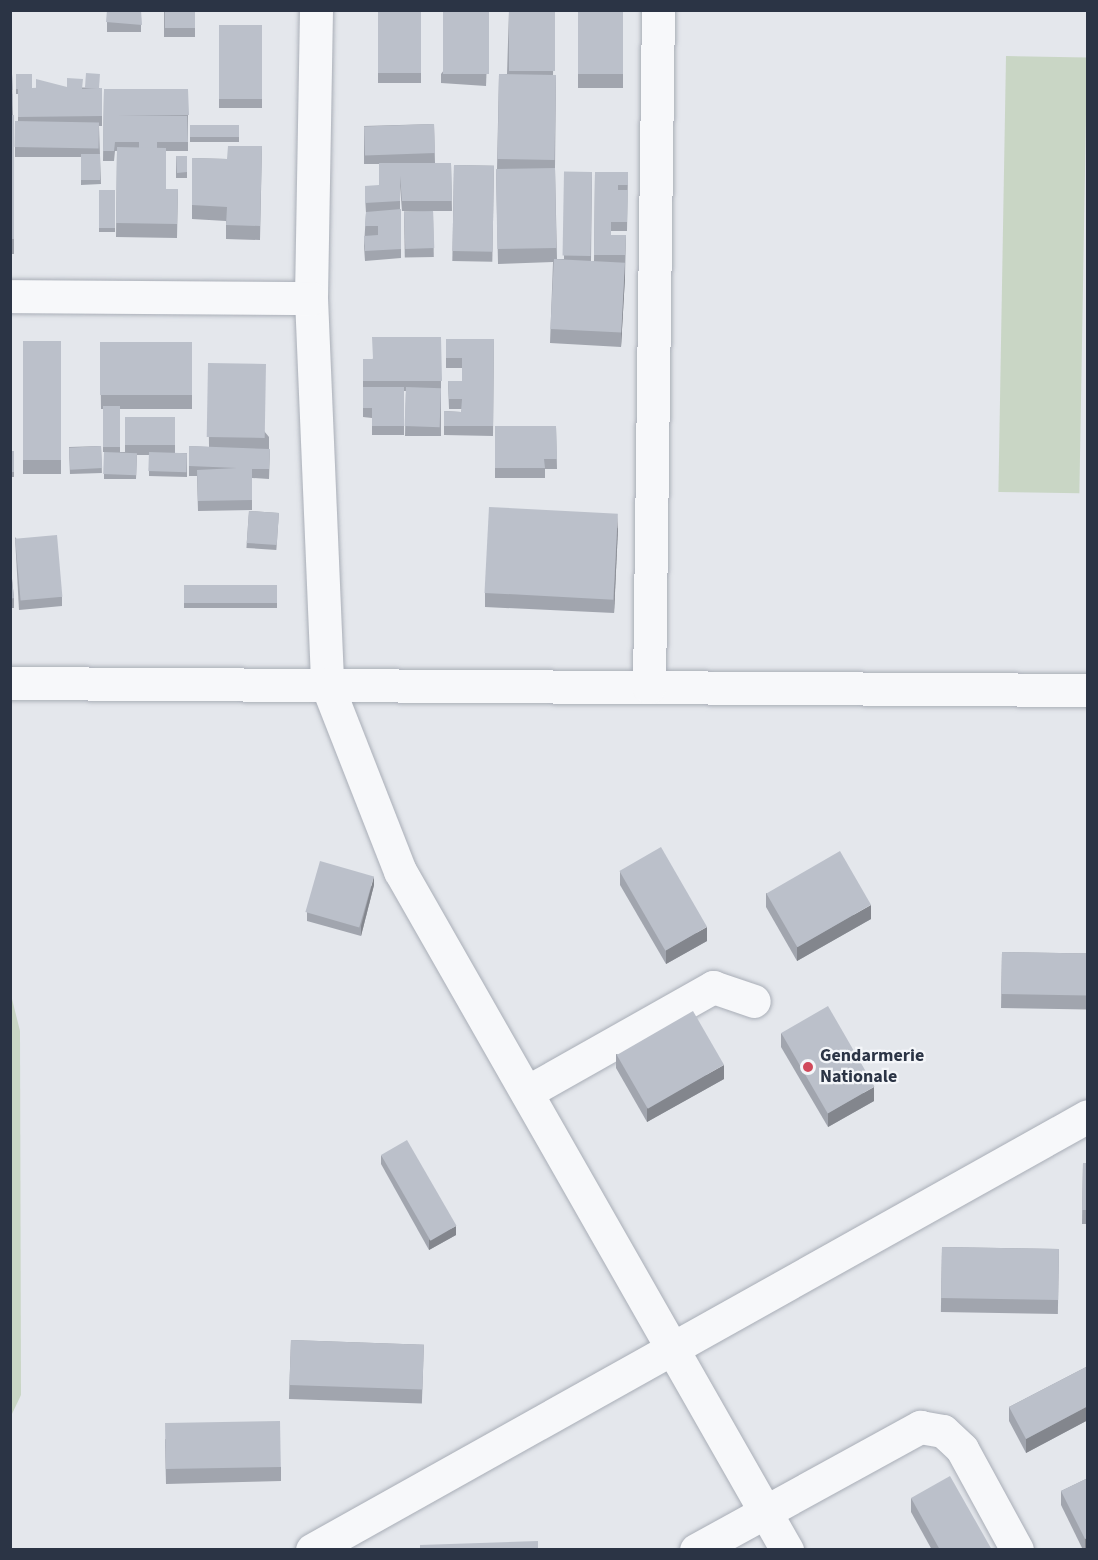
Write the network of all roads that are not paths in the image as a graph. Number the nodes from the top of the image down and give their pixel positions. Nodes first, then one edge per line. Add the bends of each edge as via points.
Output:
1 (316, 10) edge
2 (658, 10) edge
3 (10, 296) edge
4 (311, 298) junction
5 (10, 683) edge
6 (327, 685) junction
7 (649, 687) junction
8 (1088, 690) edge
9 (754, 1001) dead end
10 (527, 1092) junction
11 (1088, 1116) edge
12 (674, 1346) junction
13 (765, 1510) junction
14 (312, 1550) edge
15 (696, 1550) edge
16 (788, 1550) edge
17 (1017, 1550) edge

1 - 4 street
2 - 7 street
3 - 4 street
4 - 6 street
5 - 6 street
6 - 7 street
6 - 10 street via 400,871
7 - 8 street
9 - 10 street via 713,987
10 - 12 street
11 - 12 street
12 - 13 street
12 - 14 street
13 - 15 street
13 - 16 street
13 - 17 street via 920,1427 943,1431 962,1449

